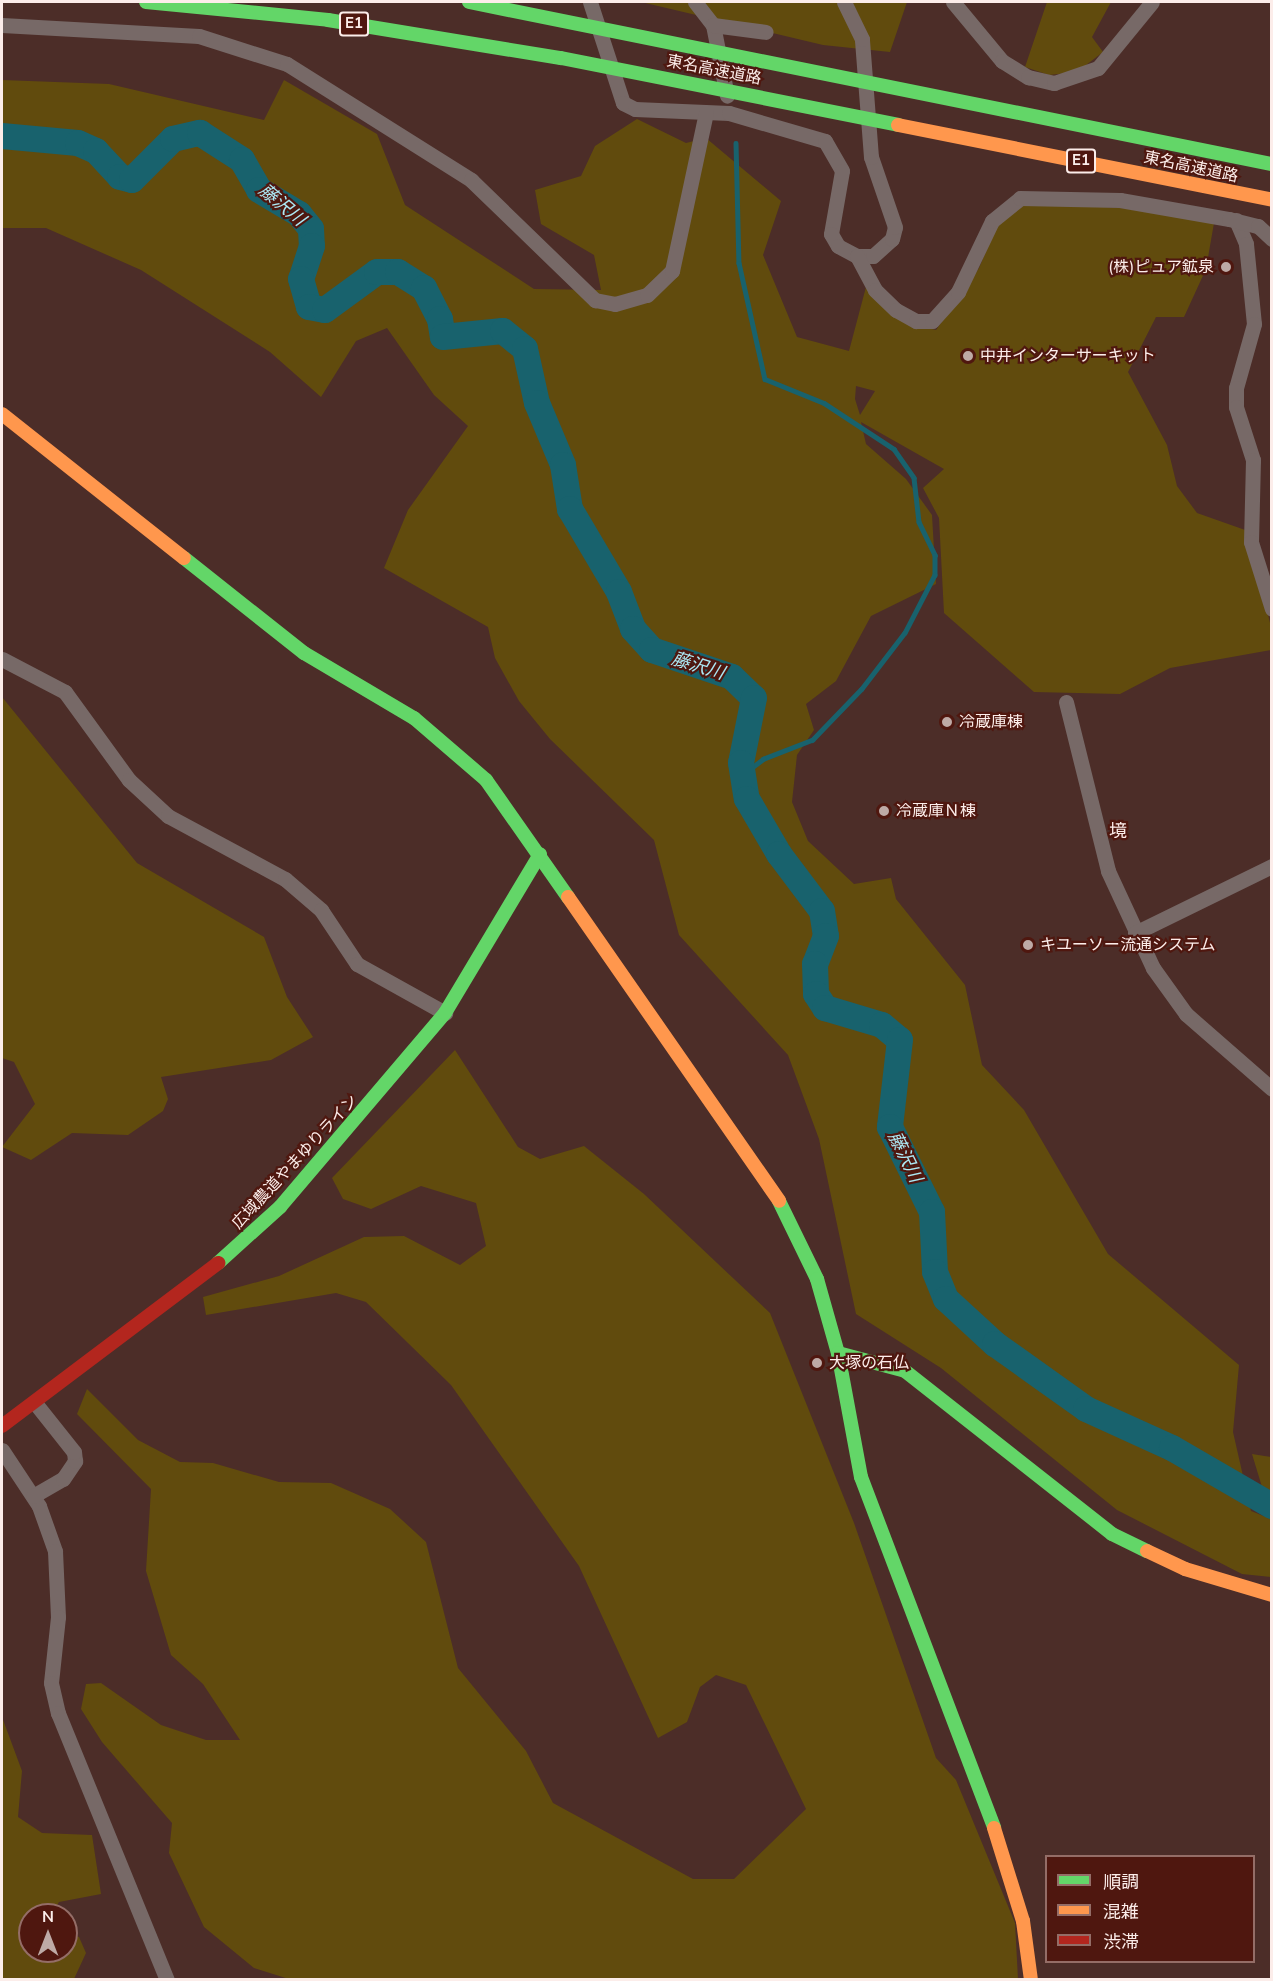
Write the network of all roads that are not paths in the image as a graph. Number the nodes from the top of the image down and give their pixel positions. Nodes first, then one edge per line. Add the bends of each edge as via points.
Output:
1 (146, 2) edge
2 (469, 2) edge
3 (590, 2) edge
4 (695, 2) edge
5 (844, 2) edge
6 (953, 2) edge
7 (1152, 2) edge
8 (2, 25) edge
9 (713, 25) junction
10 (766, 32) dead end
11 (706, 113) junction
12 (729, 113) junction
13 (1272, 164) edge
14 (1272, 200) edge
15 (1236, 220) junction
16 (1272, 239) edge
17 (857, 256) junction
18 (2, 414) edge
19 (1272, 609) edge
20 (2, 659) edge
21 (1066, 702) dead end
22 (540, 854) junction
23 (1272, 866) edge
24 (1135, 933) junction
25 (445, 1013) junction
26 (1272, 1089) edge
27 (838, 1353) junction
28 (34, 1403) junction
29 (2, 1426) edge
30 (2, 1450) edge
31 (33, 1496) junction
32 (1272, 1596) edge
33 (167, 1980) edge
34 (1031, 1980) edge

1 - 14 main road, 東名高速道路 / E1 via 328,21 561,58
2 - 13 main road, 東名高速道路 / E1 via 570,18
3 - 11 street via 623,103 635,109
4 - 9 street
5 - 17 street via 862,39 871,157 895,227 884,249
6 - 7 street via 1002,61 1028,77 1054,83 1098,68
8 - 11 street via 199,36 287,64 471,180 595,300 615,304 647,296 672,271
9 - 10 street
9 - 12 street
11 - 12 street
12 - 17 street via 825,141 835,150 842,171 831,234 838,246
15 - 16 street via 1258,226
15 - 17 street via 1120,200 1020,198 992,221 958,292 932,321 916,321 896,310 875,290
15 - 19 street via 1246,244 1254,324 1236,388 1236,407 1253,460 1251,542
18 - 22 main road via 304,653 444,740 486,780
20 - 25 street via 65,692 129,780 168,816 272,869 321,910 357,964
21 - 24 street via 1108,871
22 - 25 main road, 広域農道やまゆりライン
22 - 27 main road via 771,1184 808,1257
23 - 24 street
24 - 26 street via 1186,1014
25 - 28 main road, 広域農道やまゆりライン via 341,1141 272,1215 230,1254
27 - 32 main road via 905,1371 1113,1534 1185,1569
27 - 34 main road via 861,1477 998,1839 1023,1921
28 - 29 main road, 広域農道やまゆりライン
28 - 31 street via 74,1452 75,1461 63,1479
30 - 31 street
31 - 33 street via 55,1551 58,1617 51,1683 58,1713

